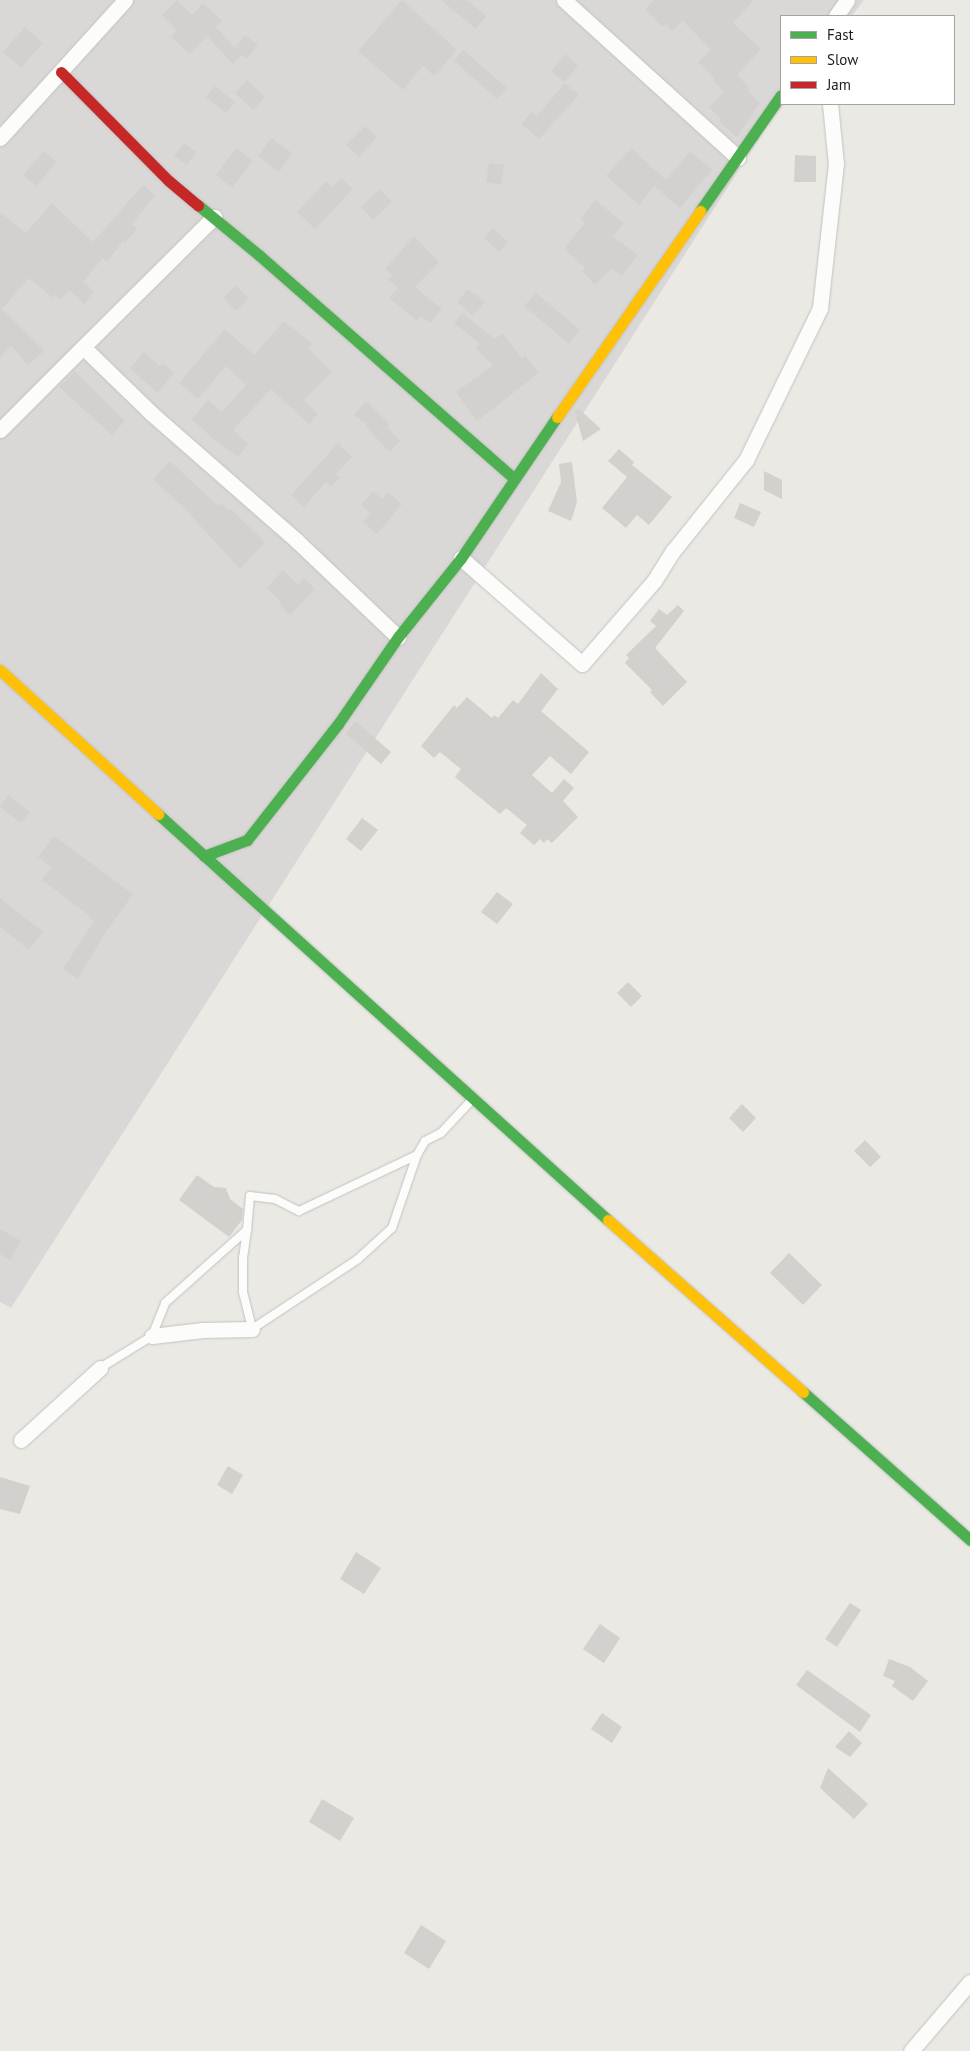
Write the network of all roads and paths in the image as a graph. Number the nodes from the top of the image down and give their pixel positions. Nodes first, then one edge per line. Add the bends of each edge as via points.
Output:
1 (125, 0) edge
2 (564, 0) edge
3 (847, 0) edge
4 (837, 15) edge
5 (62, 72) junction
6 (780, 96) edge
7 (830, 105) edge
8 (0, 138) edge
9 (738, 158) junction
10 (214, 217) junction
11 (83, 347) junction
12 (0, 430) edge
13 (514, 478) junction
14 (461, 558) junction
15 (398, 637) junction
16 (0, 670) edge
17 (204, 856) junction
18 (472, 1099) junction
19 (417, 1155) junction
20 (247, 1230) junction
21 (252, 1329) junction
22 (152, 1336) junction
23 (100, 1368) joint
24 (21, 1440) dead end
25 (970, 1540) edge
26 (970, 1982) edge
27 (911, 2051) edge

1 - 5 street
2 - 9 street
3 - 4 street
5 - 8 street
5 - 10 main road via 168,181
6 - 9 main road
7 - 14 street via 836,164 820,308 746,460 673,550 654,581 582,664
9 - 13 main road
10 - 11 street
10 - 13 main road
11 - 12 street
11 - 15 street
13 - 14 main road
14 - 15 main road
15 - 17 main road via 338,724 247,840
16 - 17 main road
17 - 18 main road
18 - 19 lane via 441,1133 425,1141
18 - 25 main road
19 - 20 lane via 299,1211 275,1199 250,1196
19 - 21 lane via 392,1228 358,1259
20 - 21 lane via 242,1257 243,1292
20 - 22 lane via 165,1303
21 - 22 street
22 - 23 lane
23 - 24 street
26 - 27 street

